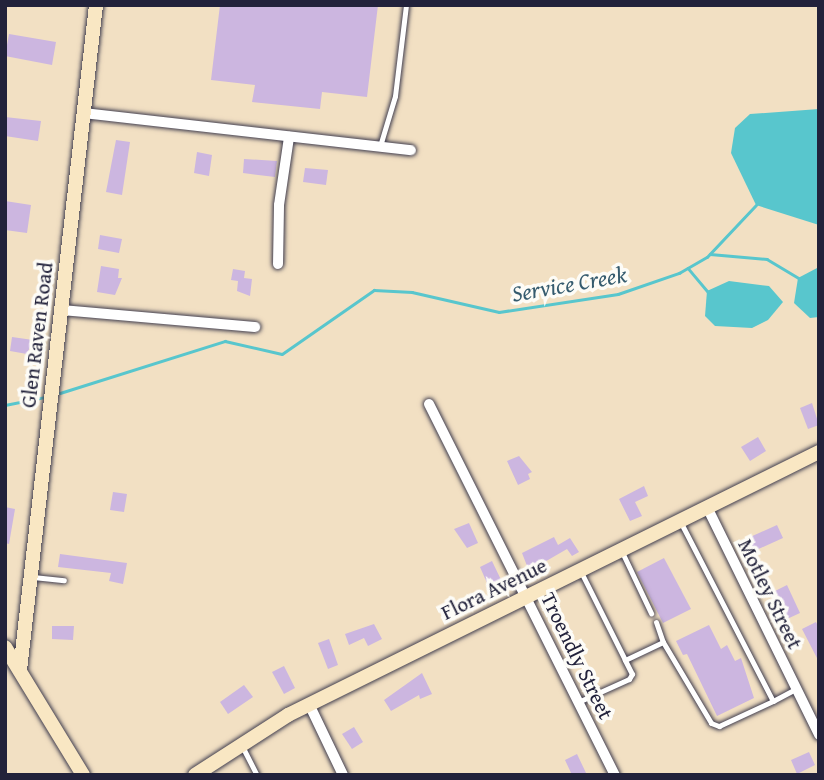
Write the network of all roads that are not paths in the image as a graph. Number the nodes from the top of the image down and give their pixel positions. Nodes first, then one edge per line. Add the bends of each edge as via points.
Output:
1 (96, 5) edge
2 (407, 5) edge
3 (84, 113) junction
4 (289, 137) junction
5 (379, 147) junction
6 (411, 150) dead end
7 (278, 264) dead end
8 (61, 310) junction
9 (255, 327) dead end
10 (429, 404) dead end
11 (819, 452) edge
12 (707, 506) junction
13 (680, 520) junction
14 (620, 550) junction
15 (580, 570) junction
16 (30, 577) junction
17 (64, 580) dead end
18 (526, 596) junction
19 (651, 613) dead end
20 (656, 622) dead end
21 (663, 642) junction
22 (5, 648) edge
23 (625, 660) junction
24 (20, 670) junction
25 (796, 689) junction
26 (773, 701) junction
27 (578, 702) junction
28 (309, 704) junction
29 (819, 735) edge
30 (240, 744) junction
31 (202, 772) edge
32 (83, 775) edge
33 (257, 775) edge
34 (343, 775) edge
35 (615, 775) edge

1 - 3 street, Glen Raven Road
2 - 5 lane via 395,96
3 - 4 street
3 - 8 street, Glen Raven Road
4 - 5 street
4 - 7 street via 279,205
5 - 6 street
8 - 9 street
8 - 16 street, Glen Raven Road
10 - 18 street, Troendly Street
11 - 12 street, Flora Avenue
12 - 13 street, Flora Avenue
12 - 25 street, Motley Street
13 - 14 street, Flora Avenue
13 - 26 lane
14 - 15 street, Flora Avenue
14 - 19 lane
15 - 18 street, Flora Avenue
15 - 23 lane
16 - 17 lane
16 - 24 street, Glen Raven Road
18 - 27 street, Troendly Street
18 - 28 street, Flora Avenue
20 - 21 lane
21 - 23 lane
21 - 26 lane via 711,723 719,726
22 - 24 street
23 - 27 lane via 632,674 629,679
24 - 32 street
25 - 26 lane
25 - 29 street, Motley Street
27 - 35 street, Troendly Street
28 - 30 street, Flora Avenue
28 - 34 street
30 - 31 street, Flora Avenue
30 - 33 lane

